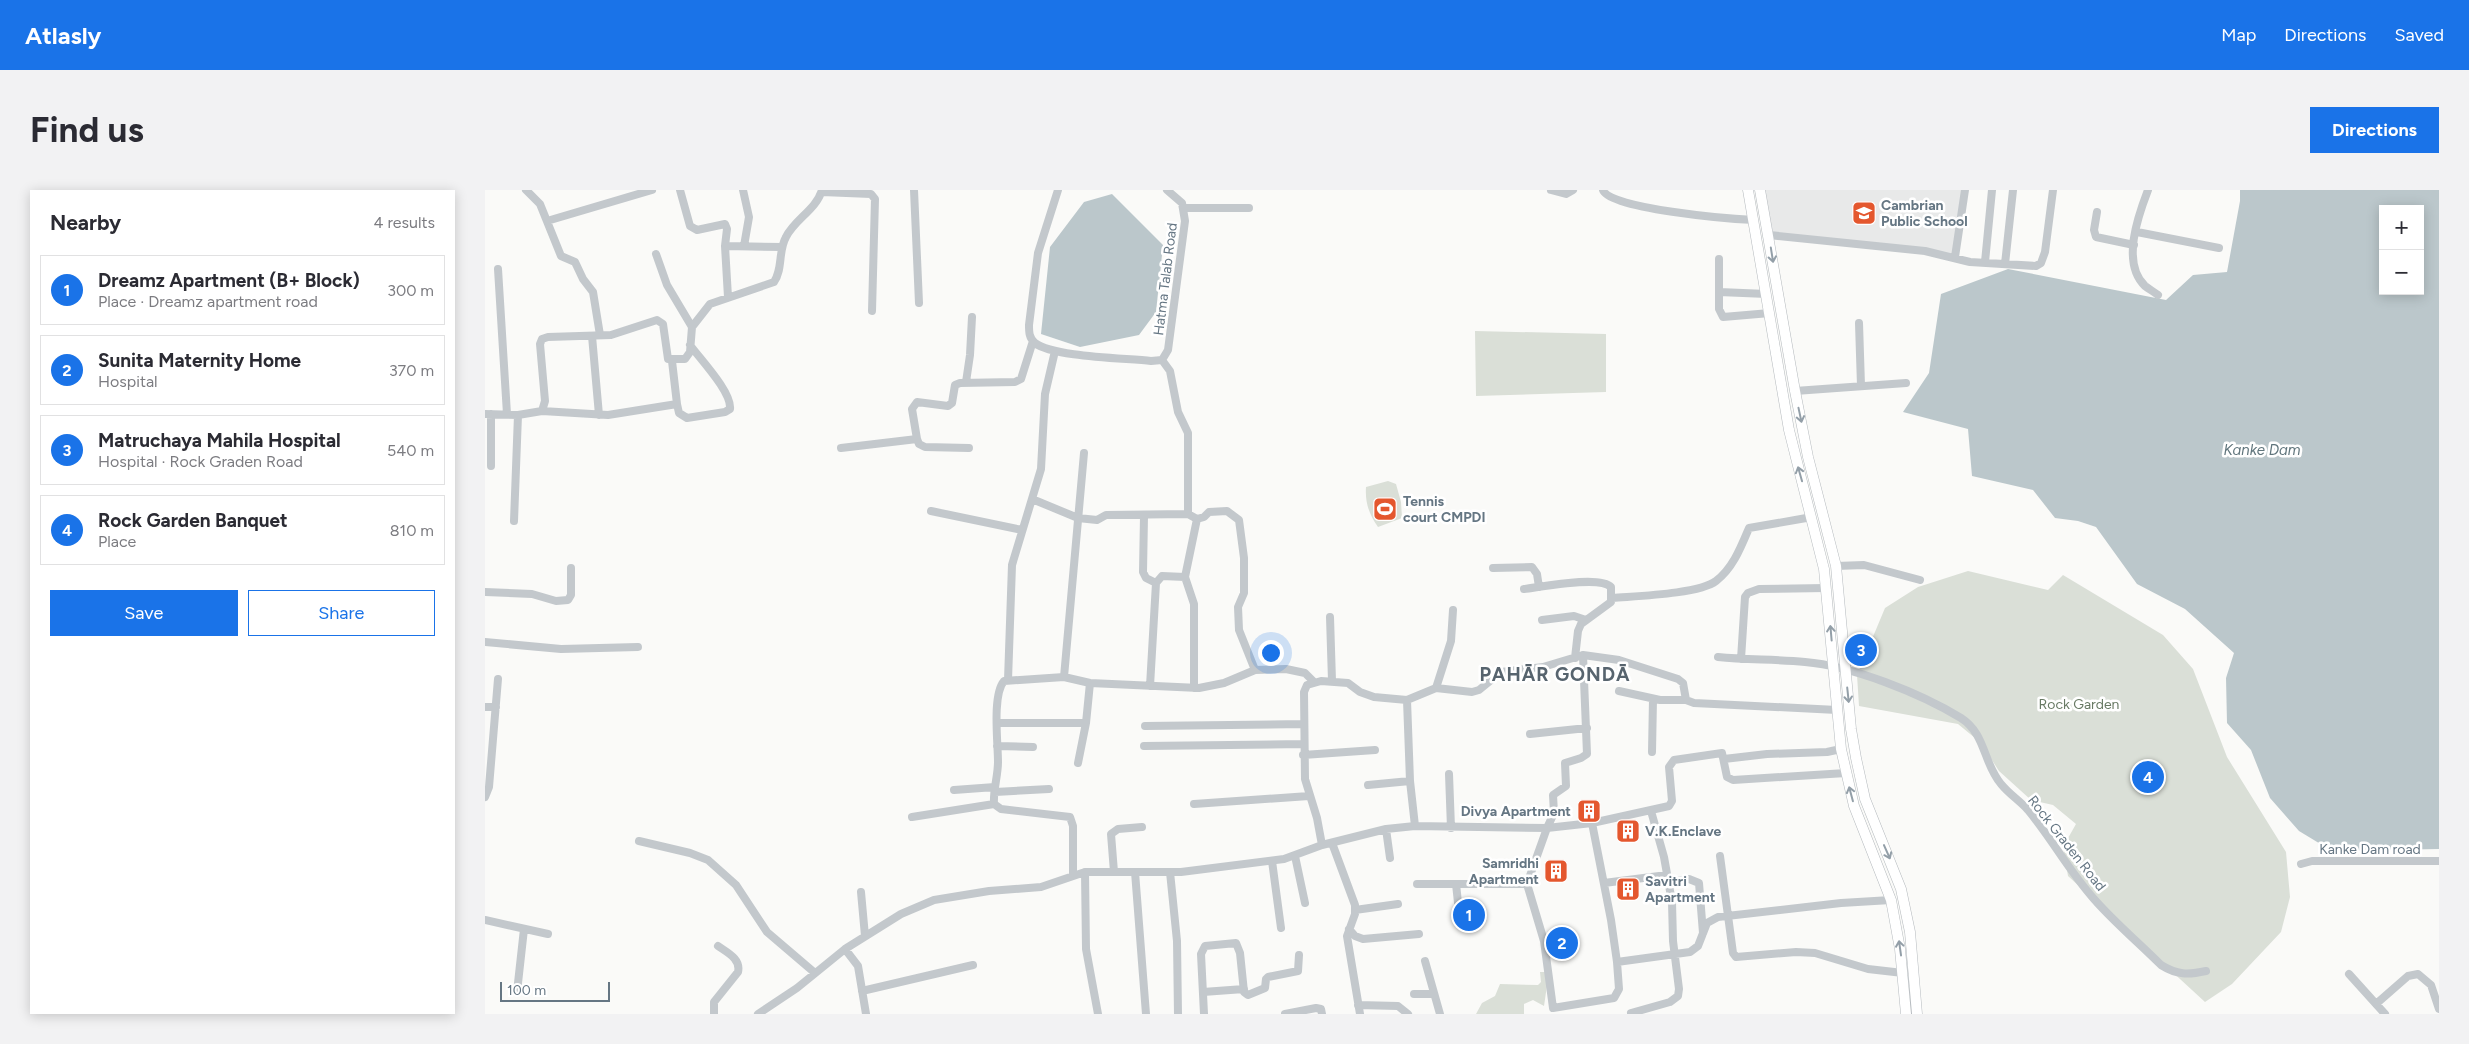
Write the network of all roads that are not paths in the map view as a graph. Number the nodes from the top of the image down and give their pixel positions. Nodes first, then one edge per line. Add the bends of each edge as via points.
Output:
1 (527, 190) edge
2 (651, 190) edge
3 (680, 190) edge
4 (743, 190) edge
5 (914, 190) edge
6 (1058, 190) edge
7 (1167, 190) edge
8 (1551, 190) edge
9 (1573, 190) edge
10 (1603, 190) edge
11 (1748, 190) edge
12 (1760, 190) edge
13 (1965, 190) edge
14 (1992, 190) edge
15 (2013, 190) edge
16 (2053, 190) edge
17 (2148, 190) edge
18 (822, 191) edge
19 (863, 192) edge
20 (633, 193) edge
21 (1184, 208) junction
22 (1249, 208) dead end
23 (2097, 212) dead end
24 (1754, 220) junction
25 (547, 221) junction
26 (2137, 232) junction
27 (1769, 235) junction
28 (2134, 245) junction
29 (725, 246) junction
30 (744, 246) junction
31 (782, 247) junction
32 (2219, 248) dead end
33 (656, 254) dead end
34 (1955, 257) junction
35 (1719, 259) dead end
36 (1985, 262) junction
37 (2005, 264) junction
38 (499, 269) dead end
39 (1719, 292) junction
40 (1767, 294) junction
41 (2158, 295) dead end
42 (728, 297) junction
43 (919, 303) dead end
44 (872, 311) dead end
45 (1770, 313) junction
46 (972, 317) dead end
47 (1859, 323) dead end
48 (692, 327) junction
49 (600, 335) junction
50 (592, 336) junction
51 (1033, 341) junction
52 (690, 345) junction
53 (1055, 351) junction
54 (1162, 360) junction
55 (672, 361) junction
56 (966, 382) junction
57 (1906, 383) dead end
58 (1861, 386) junction
59 (1795, 391) junction
60 (677, 404) junction
61 (542, 411) junction
62 (488, 414) edge
63 (507, 414) junction
64 (518, 415) junction
65 (599, 415) junction
66 (917, 439) junction
67 (841, 448) dead end
68 (969, 448) dead end
69 (1084, 453) dead end
70 (491, 466) dead end
71 (1032, 499) junction
72 (931, 511) dead end
73 (1188, 514) junction
74 (1144, 516) junction
75 (1812, 517) junction
76 (1078, 518) junction
77 (1197, 519) junction
78 (514, 521) dead end
79 (1022, 530) junction
80 (1836, 566) junction
81 (571, 568) dead end
82 (1493, 568) dead end
83 (1185, 578) junction
84 (1920, 580) dead end
85 (1156, 583) junction
86 (1539, 587) junction
87 (1826, 588) junction
88 (1524, 589) dead end
89 (485, 592) edge
90 (1613, 598) junction
91 (1453, 610) dead end
92 (1330, 617) dead end
93 (1542, 620) dead end
94 (1586, 620) junction
95 (485, 642) edge
96 (638, 648) dead end
97 (1583, 655) junction
98 (1718, 657) dead end
99 (1575, 658) junction
100 (1741, 659) junction
101 (1834, 667) junction
102 (1845, 669) junction
103 (1255, 670) junction
104 (1064, 677) junction
105 (498, 679) dead end
106 (1008, 680) junction
107 (1332, 680) junction
108 (1313, 681) junction
109 (1090, 683) junction
110 (1150, 686) junction
111 (1194, 688) junction
112 (1436, 688) junction
113 (1619, 691) dead end
114 (1653, 699) junction
115 (1407, 700) junction
116 (1686, 700) junction
117 (485, 707) edge
118 (496, 707) junction
119 (1837, 710) junction
120 (1086, 723) junction
121 (997, 724) junction
122 (1304, 724) junction
123 (1145, 726) dead end
124 (1587, 728) junction
125 (1530, 734) dead end
126 (1303, 744) junction
127 (997, 746) junction
128 (1144, 746) dead end
129 (1033, 747) dead end
130 (1841, 749) junction
131 (1375, 750) dead end
132 (1652, 752) dead end
133 (1303, 755) junction
134 (1724, 759) junction
135 (1078, 762) dead end
136 (1845, 773) junction
137 (1449, 774) dead end
138 (1410, 781) junction
139 (1368, 785) dead end
140 (1049, 789) dead end
141 (954, 790) dead end
142 (995, 790) junction
143 (1309, 796) junction
144 (485, 797) edge
145 (994, 804) junction
146 (1195, 804) dead end
147 (1651, 811) junction
148 (912, 817) dead end
149 (1592, 823) junction
150 (1415, 826) junction
151 (1142, 827) dead end
152 (1451, 828) junction
153 (1547, 828) junction
154 (1386, 829) junction
155 (639, 841) dead end
156 (1332, 843) junction
157 (1322, 844) junction
158 (1295, 856) junction
159 (1720, 856) dead end
160 (1390, 858) dead end
161 (1272, 861) junction
162 (2439, 861) edge
163 (2301, 864) dead end
164 (1085, 872) junction
165 (1113, 872) junction
166 (1135, 872) junction
167 (1170, 872) junction
168 (1073, 875) junction
169 (1668, 879) junction
170 (1604, 883) junction
171 (1417, 884) dead end
172 (1456, 884) junction
173 (1527, 884) junction
174 (861, 892) dead end
175 (1891, 900) junction
176 (1305, 902) dead end
177 (1398, 904) dead end
178 (1355, 910) junction
179 (1730, 915) junction
180 (485, 920) edge
181 (1460, 921) dead end
182 (1281, 928) dead end
183 (524, 929) junction
184 (1349, 929) junction
185 (1703, 933) junction
186 (548, 934) dead end
187 (1419, 934) dead end
188 (865, 936) junction
189 (718, 946) dead end
190 (845, 948) junction
191 (1674, 954) junction
192 (1299, 955) dead end
193 (1425, 961) dead end
194 (1617, 962) junction
195 (973, 965) dead end
196 (2206, 970) dead end
197 (815, 973) junction
198 (1903, 973) junction
199 (2349, 974) dead end
200 (1244, 989) junction
201 (862, 991) junction
202 (2436, 991) edge
203 (517, 992) dead end
204 (1203, 992) junction
205 (1414, 994) dead end
206 (1434, 994) junction
207 (1358, 1004) junction
208 (2376, 1004) junction
209 (2439, 1009) edge
210 (1553, 1011) edge
211 (1631, 1013) edge
212 (714, 1014) edge
213 (758, 1014) edge
214 (866, 1014) edge
215 (1098, 1014) edge
216 (1146, 1014) edge
217 (1178, 1014) edge
218 (1204, 1014) edge
219 (1285, 1014) edge
220 (1322, 1014) edge
221 (1360, 1014) edge
222 (1408, 1014) edge
223 (1440, 1014) edge
224 (1906, 1014) edge
225 (1917, 1014) edge
226 (2385, 1014) edge

1 - 25 street via 540,204
2 - 20 street
3 - 29 street via 689,226 697,230 725,224
4 - 30 street via 749,212
5 - 43 street
6 - 51 street via 1038,253 1029,325
7 - 21 street, Hatma Talab Road via 1179,198
8 - 9 street via 1565,194
10 - 24 street via 1609,198 1651,208 1702,217
11 - 24 main road
12 - 27 main road
13 - 34 street
14 - 36 street
15 - 37 street
16 - 37 street via 2041,263 2029,266
17 - 26 street
18 - 19 street
18 - 31 street via 815,204 788,232
19 - 44 street via 875,199
20 - 25 street
21 - 22 street
21 - 54 street, Hatma Talab Road via 1168,350
23 - 28 street via 2096,238
24 - 40 main road
25 - 49 street via 561,256 575,262 593,292
26 - 28 street
26 - 32 street
27 - 34 street
27 -> 59 main road
28 - 41 street via 2137,274 2145,286
29 - 30 street
29 - 42 street
30 - 31 street
31 - 42 street via 779,273 774,282
33 - 48 street via 667,285
34 - 36 street
35 - 39 street
36 - 37 street
38 - 63 street
39 - 40 street
39 - 45 street via 1719,309 1723,317
40 - 45 main road
42 - 48 street via 711,304
75 -> 45 main road via 1789,430
46 - 56 street
47 - 58 street
48 - 52 street
49 - 50 street
49 - 55 street via 620,333 657,320 663,324 666,357
50 - 61 street via 542,339 545,401
50 - 65 street
51 - 53 street
51 - 56 street via 1021,380
52 - 55 street via 689,356
52 - 60 street via 725,392 730,409 691,419 683,417
53 - 54 street
53 - 71 street via 1045,394 1041,469
54 - 73 street via 1170,371 1178,412 1188,433
55 - 60 street
56 - 66 street via 955,385 952,403 948,406 921,401 913,405
57 - 58 street
58 - 59 street
59 -> 80 main road
60 - 65 street
61 - 64 street
61 - 65 street
62 - 63 street
62 - 70 street
63 - 64 street
64 - 78 street
66 - 67 street
66 - 68 street via 925,447
69 - 76 street
71 - 76 street
71 - 79 street
72 - 79 street
73 - 74 street
73 - 77 street
74 - 76 street via 1106,515 1097,520
74 - 85 street via 1143,572 1146,578
75 - 87 main road
75 - 90 street via 1749,528 1737,556 1716,582 1677,593
76 - 104 street
77 - 83 street
77 - 103 street via 1219,510 1227,511 1239,520 1244,593 1238,607 1239,630
79 - 106 street via 1011,565
80 - 84 street via 1863,565
80 - 102 main road
81 - 89 street via 571,595 568,600 556,601 532,594
82 - 86 street via 1532,567
83 - 85 street via 1162,576
83 - 111 street via 1195,604
85 - 110 street
86 - 88 street
86 - 90 street via 1602,582 1611,587
87 - 100 street via 1759,589 1748,593 1745,597
101 -> 87 main road
90 - 94 street via 1607,608
91 - 112 street via 1451,641
92 - 107 street
93 - 94 street via 1574,616
94 - 99 street via 1578,631
95 - 96 street via 561,649
97 - 99 street
97 - 116 street via 1619,660 1678,679 1683,683
97 - 124 street
98 - 100 street, Rock Graden Road
99 - 112 street via 1543,667 1501,672 1472,692
100 - 101 street, Rock Graden Road via 1806,662
101 - 102 street, Rock Graden Road
101 - 119 main road
102 - 196 street, Rock Graden Road via 1866,675 1961,718 1974,729 1982,742 1997,779 2027,809 2095,900 2173,973 2190,974
102 -> 225 main road via 1851,729 1865,799 1893,865 1907,910
103 - 108 street via 1297,670
103 - 111 street via 1224,683
104 - 106 street
104 - 109 street
105 - 118 street
106 - 121 street via 1001,685
107 - 108 street
107 - 115 street via 1348,682 1366,695
108 - 122 street via 1304,692
109 - 110 street
109 - 120 street
110 - 111 street
112 - 115 street
113 - 114 street
114 - 116 street
114 - 132 street
115 - 138 street
116 - 119 street
117 - 118 street
118 - 144 street via 489,787
119 - 130 main road
120 - 121 street
120 - 135 street
121 - 127 street
122 - 123 street
122 - 126 street
124 - 125 street
124 - 153 street via 1587,754 1565,762 1566,786 1553,794 1554,813
126 - 128 street
126 - 133 street
127 - 129 street
127 - 142 street
130 - 134 street
130 - 136 main road
131 - 133 street
133 - 143 street
134 - 136 street via 1727,777 1733,780
134 - 147 street via 1719,752 1671,762 1671,804
175 -> 136 main road via 1860,823
137 - 152 street
138 - 139 street
138 - 150 street
140 - 142 street
141 - 142 street
142 - 145 street
143 - 146 street
143 - 157 street
145 - 148 street
145 - 168 street via 1001,809 1070,817 1073,826
147 - 149 street
147 - 169 street
149 - 153 street
149 - 170 street
150 - 152 street
150 - 154 street
151 - 165 street via 1119,829 1111,834
152 - 153 street
153 - 173 street
154 - 156 street
154 - 160 street
155 - 197 street via 708,860 736,885 767,932
156 - 157 street
156 - 178 street
157 - 158 street
158 - 161 street
158 - 176 street
159 - 179 street
161 - 167 street
161 - 182 street
162 - 163 street, Kanke Dam road via 2312,861
164 - 165 street
164 - 168 street
164 - 215 street via 1086,949
165 - 166 street
166 - 167 street
166 - 216 street
167 - 217 street via 1177,941
168 - 188 street via 1041,887 934,900 901,914
169 - 170 street
169 - 185 street via 1689,879 1699,883
169 - 191 street
170 - 194 street
171 - 172 street
172 - 173 street
172 - 181 street
173 - 210 street via 1545,941
174 - 188 street
175 - 179 street
198 -> 175 main road
177 - 178 street
178 - 184 street
179 - 185 street via 1711,919
179 - 198 street via 1736,957 1796,952 1868,969
180 - 183 street
183 - 186 street
183 - 203 street
184 - 187 street via 1363,939
184 - 207 street via 1348,942
185 - 191 street via 1695,949
188 - 190 street
189 - 212 street via 738,961 739,966 715,1002
190 - 197 street
190 - 201 street via 857,966
191 - 194 street
191 - 211 street via 1679,989 1675,999
192 - 200 street via 1298,971 1266,979 1262,991 1249,994
193 - 206 street
194 - 210 street via 1619,989 1614,998
195 - 201 street
197 - 213 street
198 - 224 main road
199 - 208 street
200 - 204 street
200 - 204 street via 1239,947 1231,942 1202,949
201 - 214 street
202 - 208 street via 2424,978 2413,974
202 - 209 street
204 - 218 street
205 - 206 street
206 - 223 street
207 - 221 street
207 - 222 street via 1398,1006
208 - 226 street
219 - 220 street via 1319,1008

